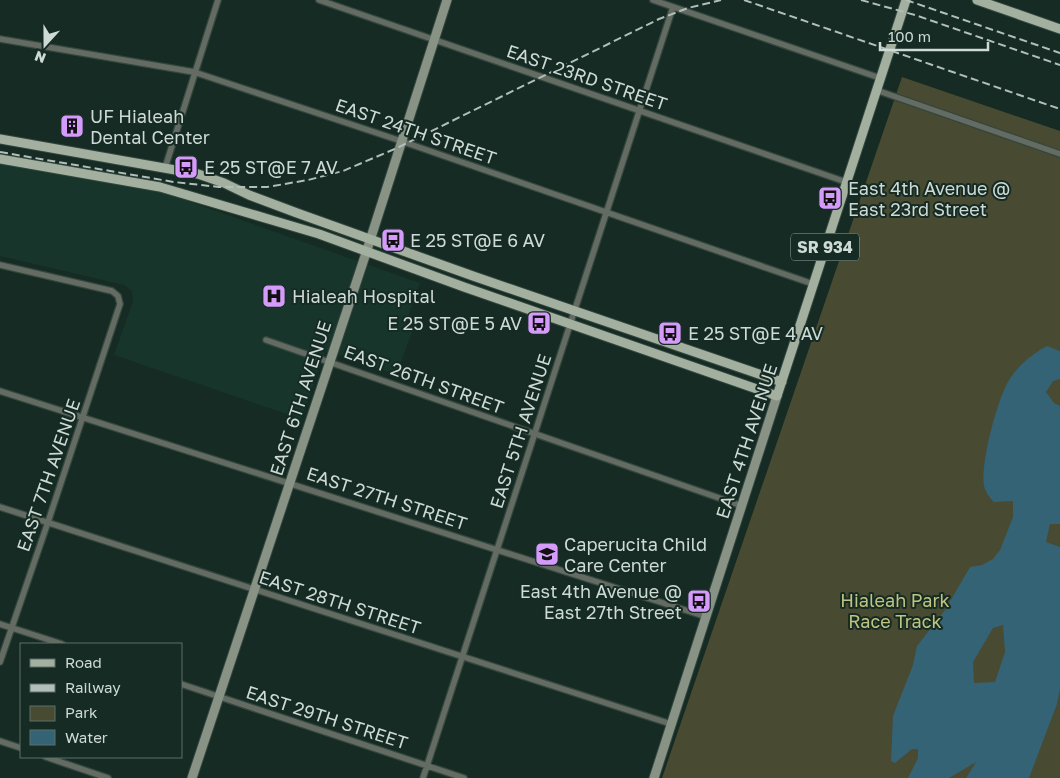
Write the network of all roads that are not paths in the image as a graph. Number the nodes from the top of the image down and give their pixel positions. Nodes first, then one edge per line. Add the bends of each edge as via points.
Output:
1 (218, 0) edge
2 (319, 0) edge
3 (447, 0) edge
4 (653, 0) edge
5 (906, 0) edge
6 (977, 0) edge
7 (673, 7) junction
8 (1060, 29) edge
9 (0, 39) edge
10 (434, 40) junction
11 (194, 72) junction
12 (880, 78) junction
13 (876, 90) junction
14 (639, 110) junction
15 (0, 139) edge
16 (401, 141) junction
17 (1060, 154) edge
18 (0, 158) edge
19 (165, 168) junction
20 (846, 182) junction
21 (607, 214) junction
22 (371, 239) junction
23 (366, 252) junction
24 (0, 265) edge
25 (813, 284) junction
26 (576, 311) junction
27 (571, 325) junction
28 (266, 340) dead end
29 (330, 361) junction
30 (782, 382) junction
31 (0, 391) edge
32 (777, 396) junction
33 (83, 419) junction
34 (534, 434) junction
35 (290, 483) junction
36 (742, 506) junction
37 (0, 507) edge
38 (48, 522) junction
39 (498, 550) junction
40 (254, 590) junction
41 (707, 617) junction
42 (0, 624) edge
43 (12, 627) junction
44 (59, 643) edge
45 (462, 657) junction
46 (0, 662) edge
47 (182, 684) edge
48 (219, 697) junction
49 (671, 724) junction
50 (0, 741) edge
51 (20, 748) edge
52 (49, 758) edge
53 (427, 766) junction
54 (108, 778) edge
55 (192, 778) edge
56 (423, 778) edge
57 (464, 778) edge
58 (654, 778) edge

1 - 11 street
2 - 10 street, EAST 23RD STREET
3 - 10 street, EAST 6TH AVENUE
4 - 7 street
5 - 12 main road, EAST 4TH AVENUE / SR 934
6 - 8 main road
7 - 12 street
7 - 14 street, EAST 5TH AVENUE
9 - 11 street, EAST 24TH STREET
10 - 14 street, EAST 23RD STREET
10 - 16 street, EAST 6TH AVENUE
11 - 16 street, EAST 24TH STREET
11 - 19 street
12 - 13 main road, EAST 4TH AVENUE / SR 934
13 - 17 street
13 - 20 main road, EAST 4TH AVENUE / SR 934
14 - 20 street, EAST 23RD STREET
14 - 21 street, EAST 5TH AVENUE
15 - 19 main road
16 - 21 street, EAST 24TH STREET
16 - 22 street, EAST 6TH AVENUE
18 - 23 main road via 160,187
19 - 22 main road via 198,174
20 - 25 main road, EAST 4TH AVENUE / SR 934
21 - 25 street, EAST 24TH STREET
21 - 26 street, EAST 5TH AVENUE
22 - 23 street, EAST 6TH AVENUE
22 - 26 main road
23 - 27 main road
23 - 29 street, EAST 6TH AVENUE
24 - 33 street, EAST 7TH AVENUE via 112,291 118,296 120,304
25 - 30 main road, EAST 4TH AVENUE / SR 934
26 - 27 street, EAST 5TH AVENUE
26 - 30 main road
27 - 32 main road
27 - 34 street, EAST 5TH AVENUE
28 - 29 street, EAST 26TH STREET
29 - 34 street, EAST 26TH STREET
29 - 35 street, EAST 6TH AVENUE
30 - 32 main road, EAST 4TH AVENUE / SR 934
31 - 33 street, EAST 27TH STREET
32 - 36 street, EAST 4TH AVENUE
33 - 35 street, EAST 27TH STREET
33 - 38 street, EAST 7TH AVENUE
34 - 36 street, EAST 26TH STREET
34 - 39 street, EAST 5TH AVENUE
35 - 39 street, EAST 27TH STREET
35 - 40 street, EAST 6TH AVENUE
36 - 41 street, EAST 4TH AVENUE
37 - 38 street, EAST 28TH STREET
38 - 40 street, EAST 28TH STREET
38 - 43 street, EAST 7TH AVENUE
39 - 41 street, EAST 27TH STREET
39 - 45 street, EAST 5TH AVENUE
40 - 45 street, EAST 28TH STREET
40 - 48 street, EAST 6TH AVENUE
41 - 49 street, EAST 4TH AVENUE
42 - 43 street
43 - 44 street
43 - 46 street, EAST 7TH AVENUE
45 - 49 street, EAST 28TH STREET
45 - 53 street, EAST 5TH AVENUE
47 - 48 street, EAST 29TH STREET
48 - 53 street, EAST 29TH STREET
48 - 55 street, EAST 6TH AVENUE
49 - 58 street, EAST 4TH AVENUE
50 - 51 street
52 - 54 street
53 - 56 street, EAST 5TH AVENUE
53 - 57 street, EAST 29TH STREET

